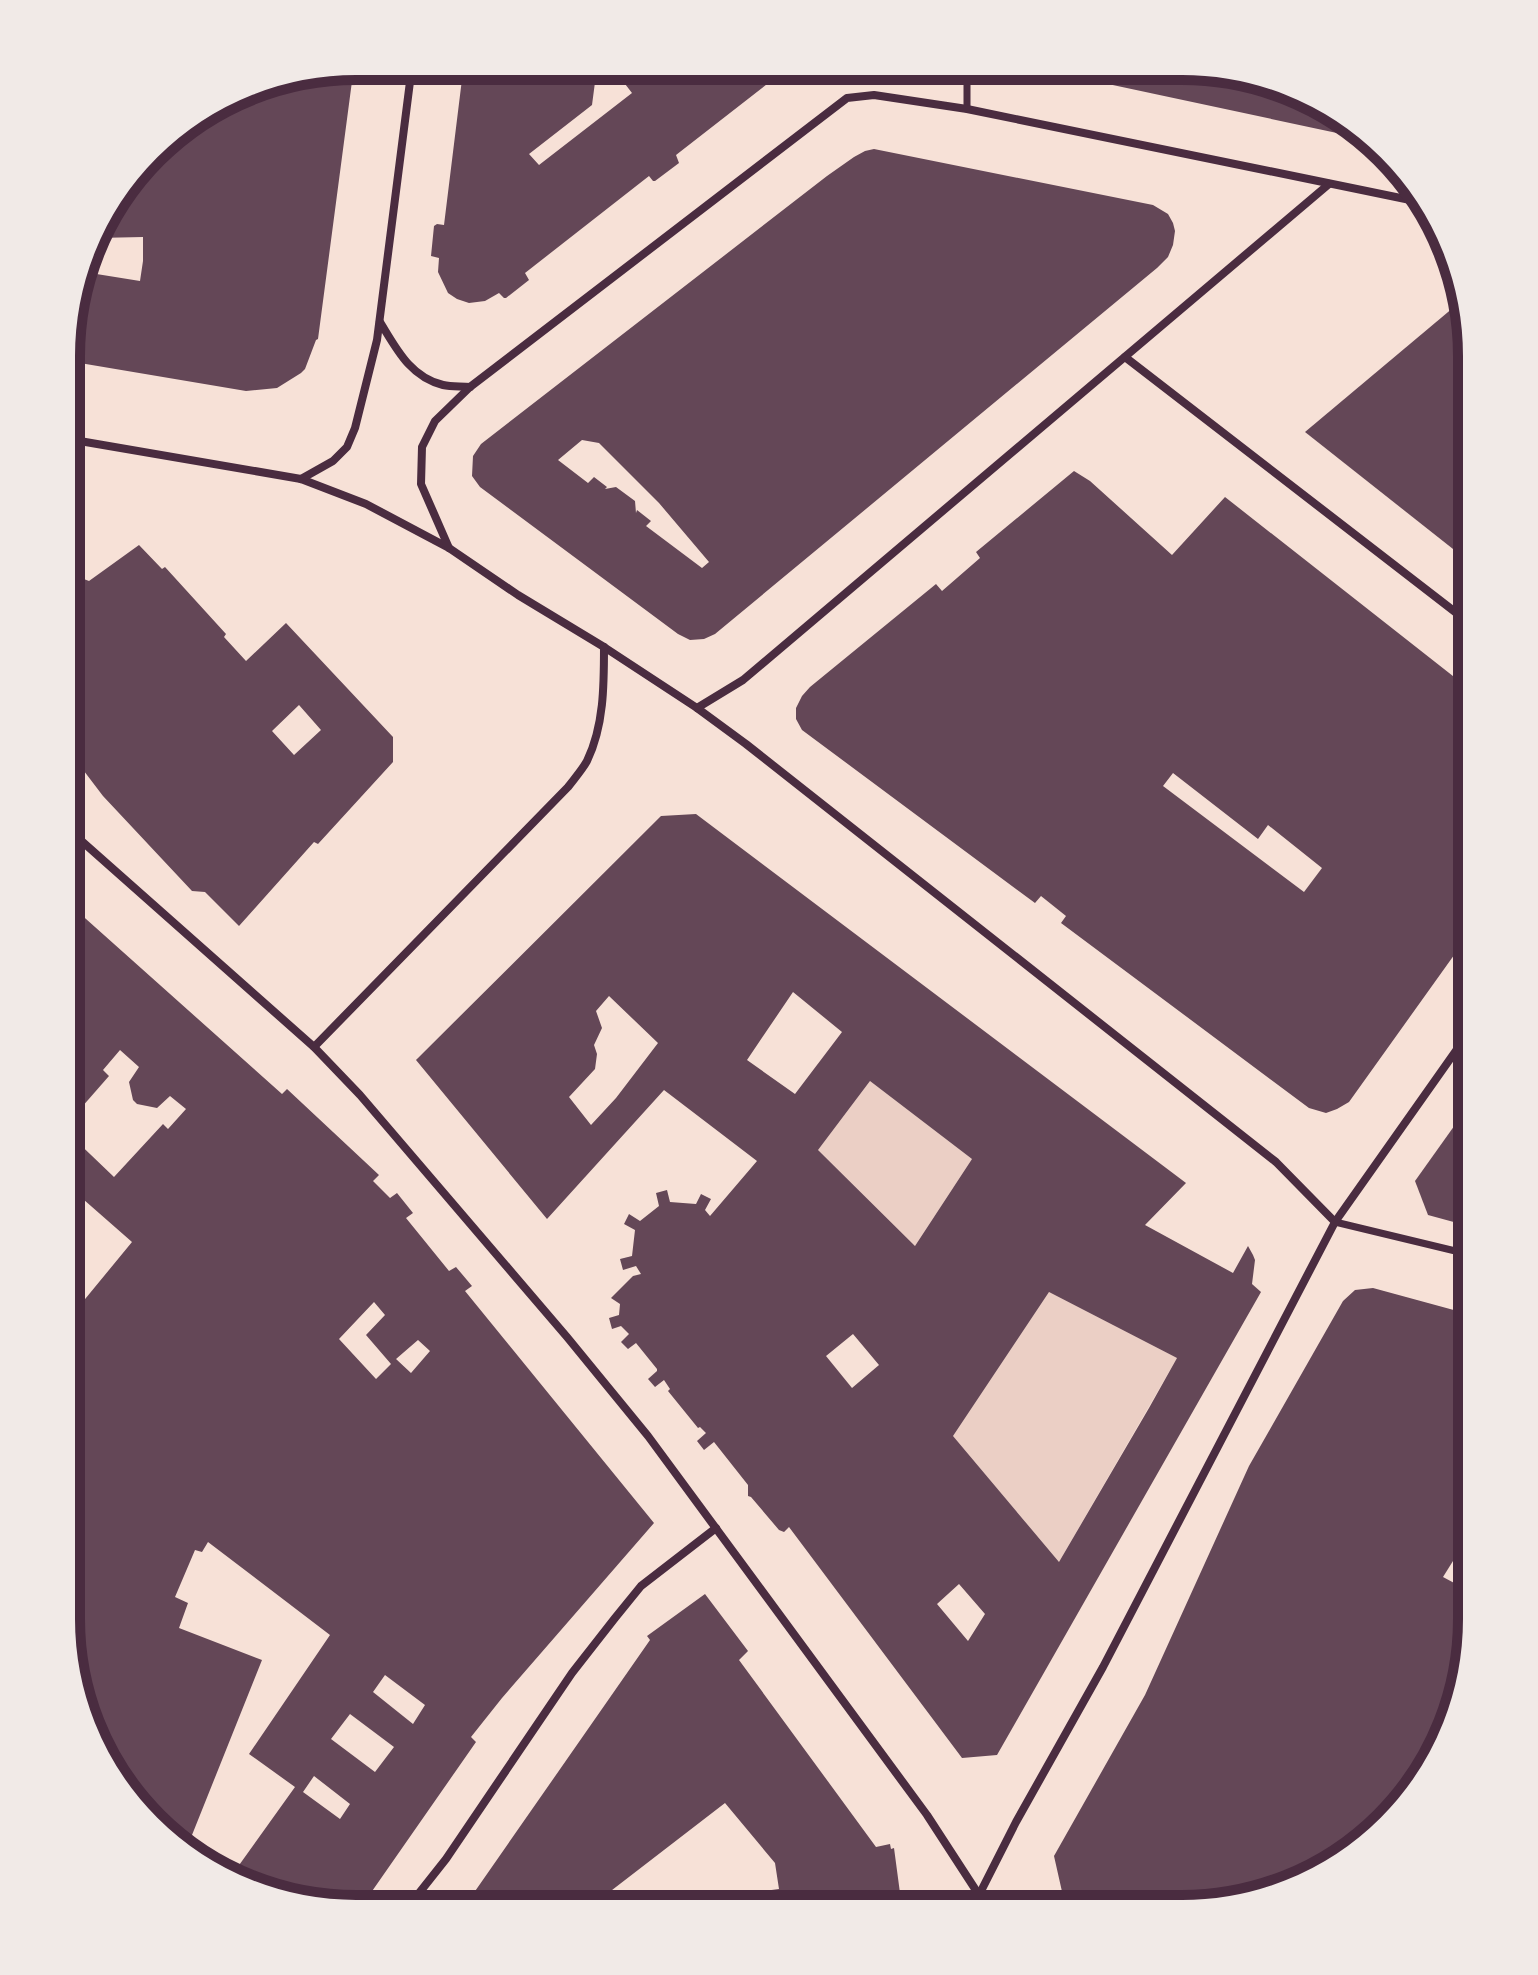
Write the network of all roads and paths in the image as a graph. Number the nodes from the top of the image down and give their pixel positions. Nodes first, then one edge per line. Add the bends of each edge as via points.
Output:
1 (410, 80) edge
2 (967, 80) edge
3 (967, 109) junction
4 (1329, 184) junction
5 (1409, 200) edge
6 (380, 321) junction
7 (1125, 357) junction
8 (470, 387) junction
9 (80, 442) edge
10 (301, 479) junction
11 (449, 548) junction
12 (1458, 614) edge
13 (604, 647) junction
14 (697, 708) junction
15 (80, 840) edge
16 (314, 1047) junction
17 (1457, 1049) edge
18 (1335, 1222) junction
19 (1457, 1251) edge
20 (716, 1528) junction
21 (418, 1894) edge
22 (978, 1894) edge
23 (980, 1894) edge

1 - 6 street
2 - 3 street
3 - 4 street
3 - 8 street via 874,95 847,98
4 - 5 street
4 - 7 street
6 - 8 street via 415,371 442,385
6 - 10 street via 347,447
7 - 12 street
7 - 14 street via 743,680
8 - 11 street via 435,421 422,447 421,484
9 - 10 street
10 - 11 street via 366,504
11 - 13 street
13 - 14 street
13 - 16 street via 597,733 586,762 568,787
14 - 18 street via 1276,1162
15 - 16 street
16 - 20 street via 557,1325
17 - 18 street
18 - 19 street
18 - 23 street
20 - 21 street via 641,1586 572,1673
20 - 22 street via 927,1815

